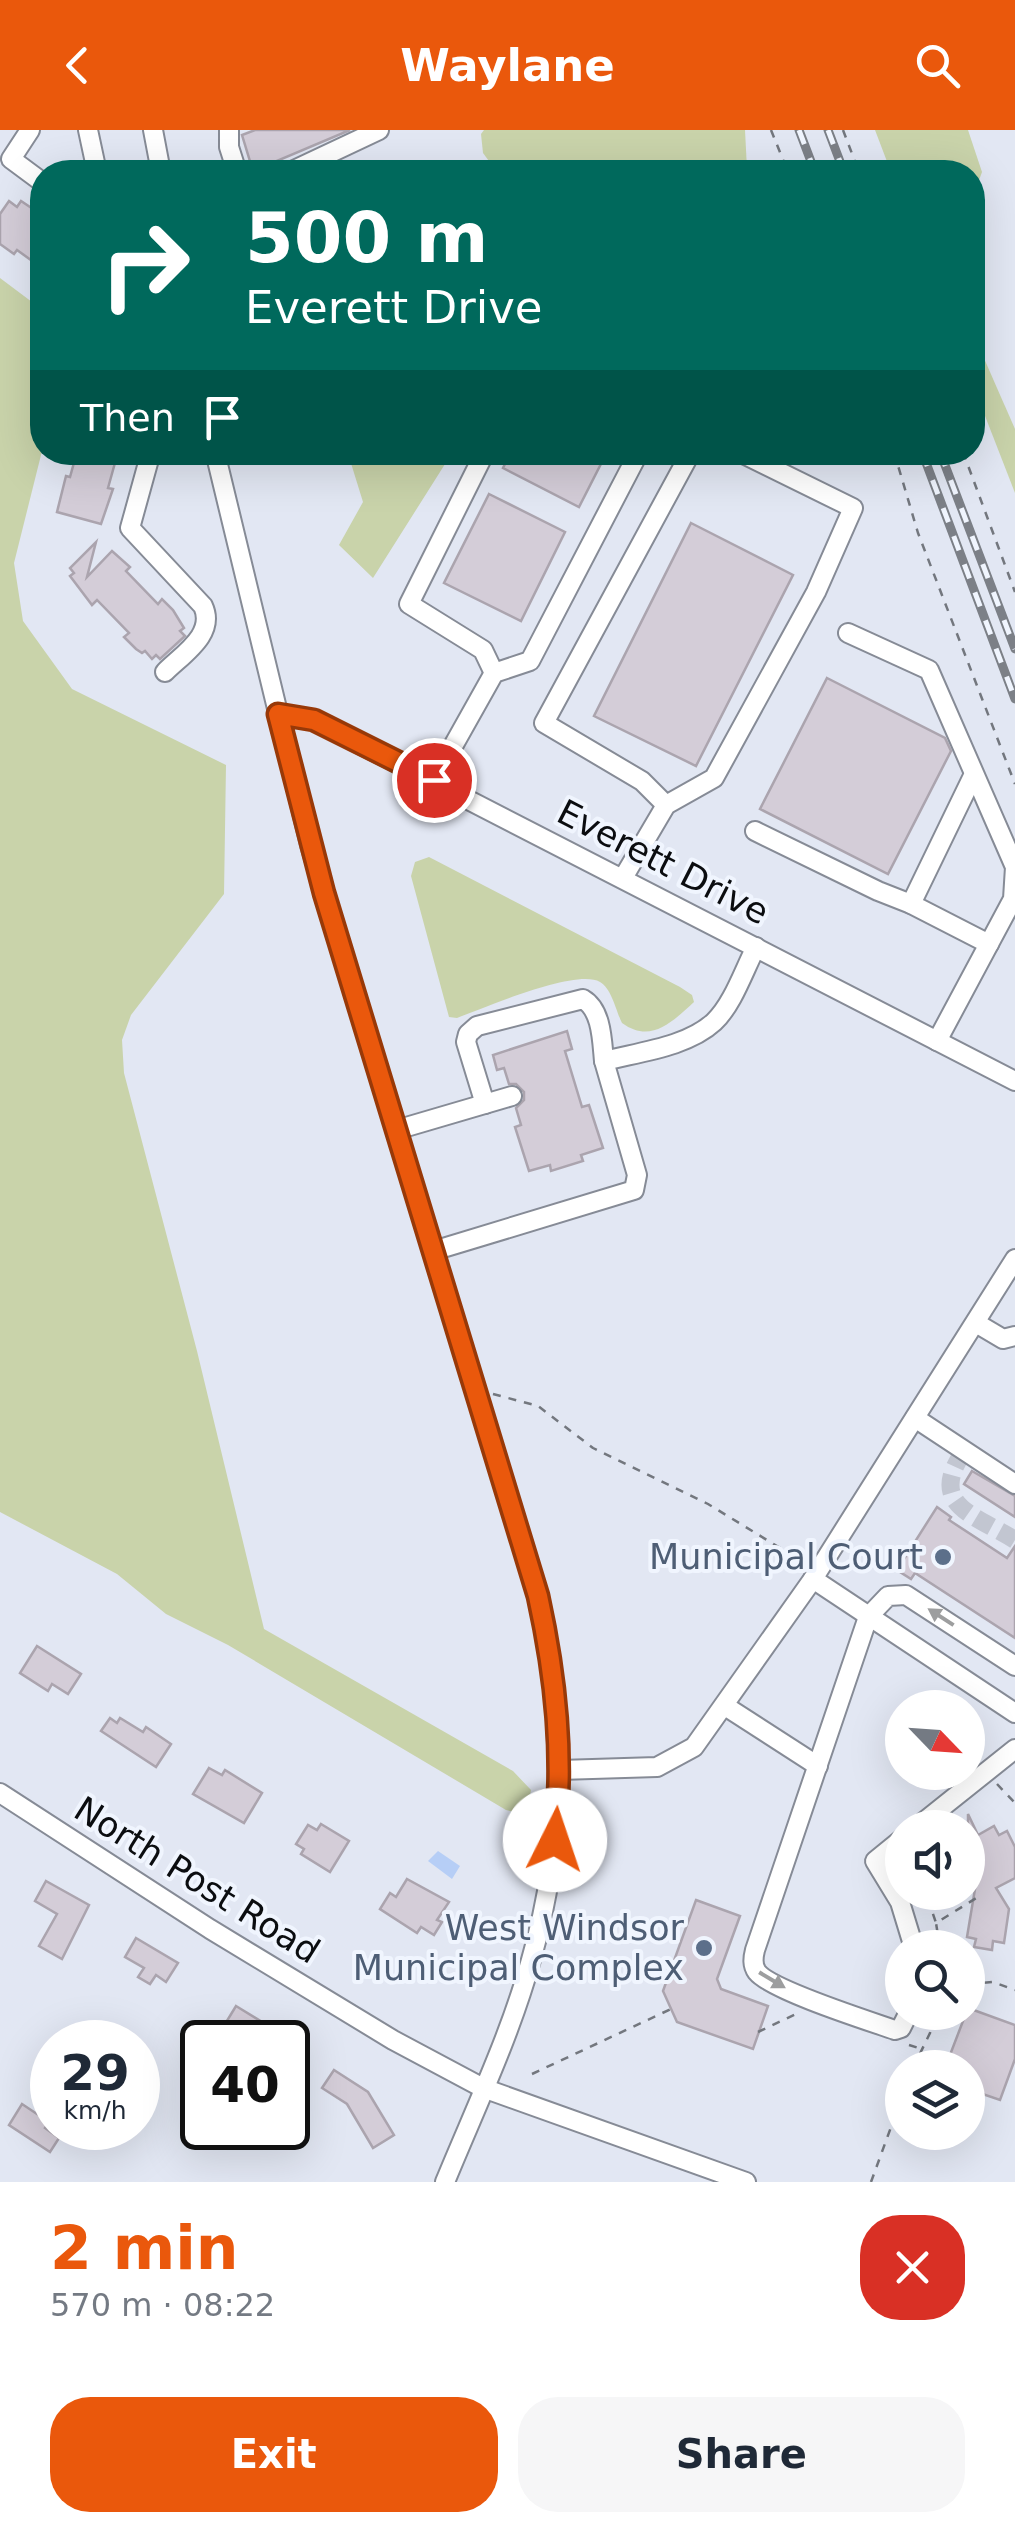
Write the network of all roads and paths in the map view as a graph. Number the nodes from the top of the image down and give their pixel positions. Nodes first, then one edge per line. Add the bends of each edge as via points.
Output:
1 (30, 130) edge
2 (153, 130) edge
3 (229, 130) edge
4 (379, 130) edge
5 (771, 130) edge
6 (843, 130) edge
7 (94, 131) edge
8 (96, 160) edge
9 (159, 160) edge
10 (233, 160) edge
11 (315, 160) edge
12 (783, 160) edge
13 (854, 160) edge
14 (30, 173) edge
15 (147, 465) edge
16 (218, 465) edge
17 (478, 465) edge
18 (632, 465) edge
19 (683, 465) edge
20 (765, 465) edge
21 (898, 465) edge
22 (968, 465) edge
23 (1015, 592) edge
24 (848, 633) dead end
25 (165, 672) dead end
26 (494, 673) junction
27 (278, 714) junction
28 (973, 776) junction
29 (434, 780) junction
30 (1015, 784) edge
31 (666, 805) junction
32 (755, 831) dead end
33 (623, 878) junction
34 (911, 904) junction
35 (989, 944) junction
36 (756, 947) junction
37 (937, 1041) junction
38 (604, 1061) junction
39 (1015, 1081) edge
40 (512, 1096) dead end
41 (485, 1104) junction
42 (396, 1130) junction
43 (433, 1252) junction
44 (1015, 1259) edge
45 (976, 1322) junction
46 (1015, 1336) edge
47 (477, 1395) junction
48 (915, 1418) junction
49 (1015, 1484) edge
50 (813, 1578) junction
51 (868, 1617) junction
52 (1015, 1666) edge
53 (725, 1706) junction
54 (1015, 1713) edge
55 (1015, 1749) edge
56 (818, 1766) junction
57 (560, 1770) junction
58 (996, 1784) dead end
59 (0, 1793) edge
60 (1015, 1804) edge
61 (939, 1810) edge
62 (885, 1853) edge
63 (885, 1877) edge
64 (932, 1910) edge
65 (958, 1910) edge
66 (936, 1923) junction
67 (937, 1930) edge
68 (985, 1983) edge
69 (1015, 1990) edge
70 (671, 2009) dead end
71 (885, 2026) edge
72 (532, 2074) dead end
73 (484, 2088) junction
74 (885, 2143) edge
75 (444, 2182) edge
76 (746, 2182) edge
77 (871, 2182) edge

1 - 14 street via 11,158
2 - 9 street
3 - 10 street
4 - 11 street
5 - 12 path
6 - 13 path
7 - 8 street
15 - 25 street via 130,528 207,615 204,633
16 - 27 street
17 - 26 street via 408,604 482,650
18 - 26 street via 530,661
19 - 31 street via 544,723 642,781
20 - 31 street via 853,508 816,592 714,778
21 - 30 path
22 - 23 path
24 - 28 street via 929,670
26 - 29 street
27 - 29 street, Everett Drive via 314,720
27 - 42 street
28 - 34 street
28 - 35 street via 1015,867 1013,899
29 - 33 street, Everett Drive
31 - 33 street
32 - 34 street
33 - 36 street, Everett Drive
34 - 35 street
35 - 37 street
36 - 37 street, Everett Drive
36 - 38 street via 712,1024 670,1044
37 - 39 street, Everett Drive
38 - 41 street via 594,1009 583,999 477,1026 466,1042
38 - 43 street via 637,1175 634,1190
40 - 41 street
41 - 42 street
42 - 43 street
43 - 47 street
44 - 45 street
45 - 46 street via 1003,1339
45 - 48 street
47 - 50 path via 506,1395 538,1406 593,1448 785,1550
47 - 57 street via 538,1596 556,1698
48 - 49 street
48 - 50 street
50 - 51 street
50 - 53 street
52 -> 51 street via 906,1596 888,1596
51 - 54 street
51 - 56 street
53 - 56 street
53 - 57 street via 694,1747 668,1763
55 - 61 street
56 -> 71 street via 753,1956 757,1972
57 - 73 street via 543,1914
58 - 60 path
59 - 73 street, North Post Road via 360,2021
62 - 63 street via 875,1861
64 - 66 path
65 - 66 path
66 - 67 path
68 - 69 path
70 - 72 path
73 - 75 street
73 - 76 street, North Post Road
74 - 77 path

